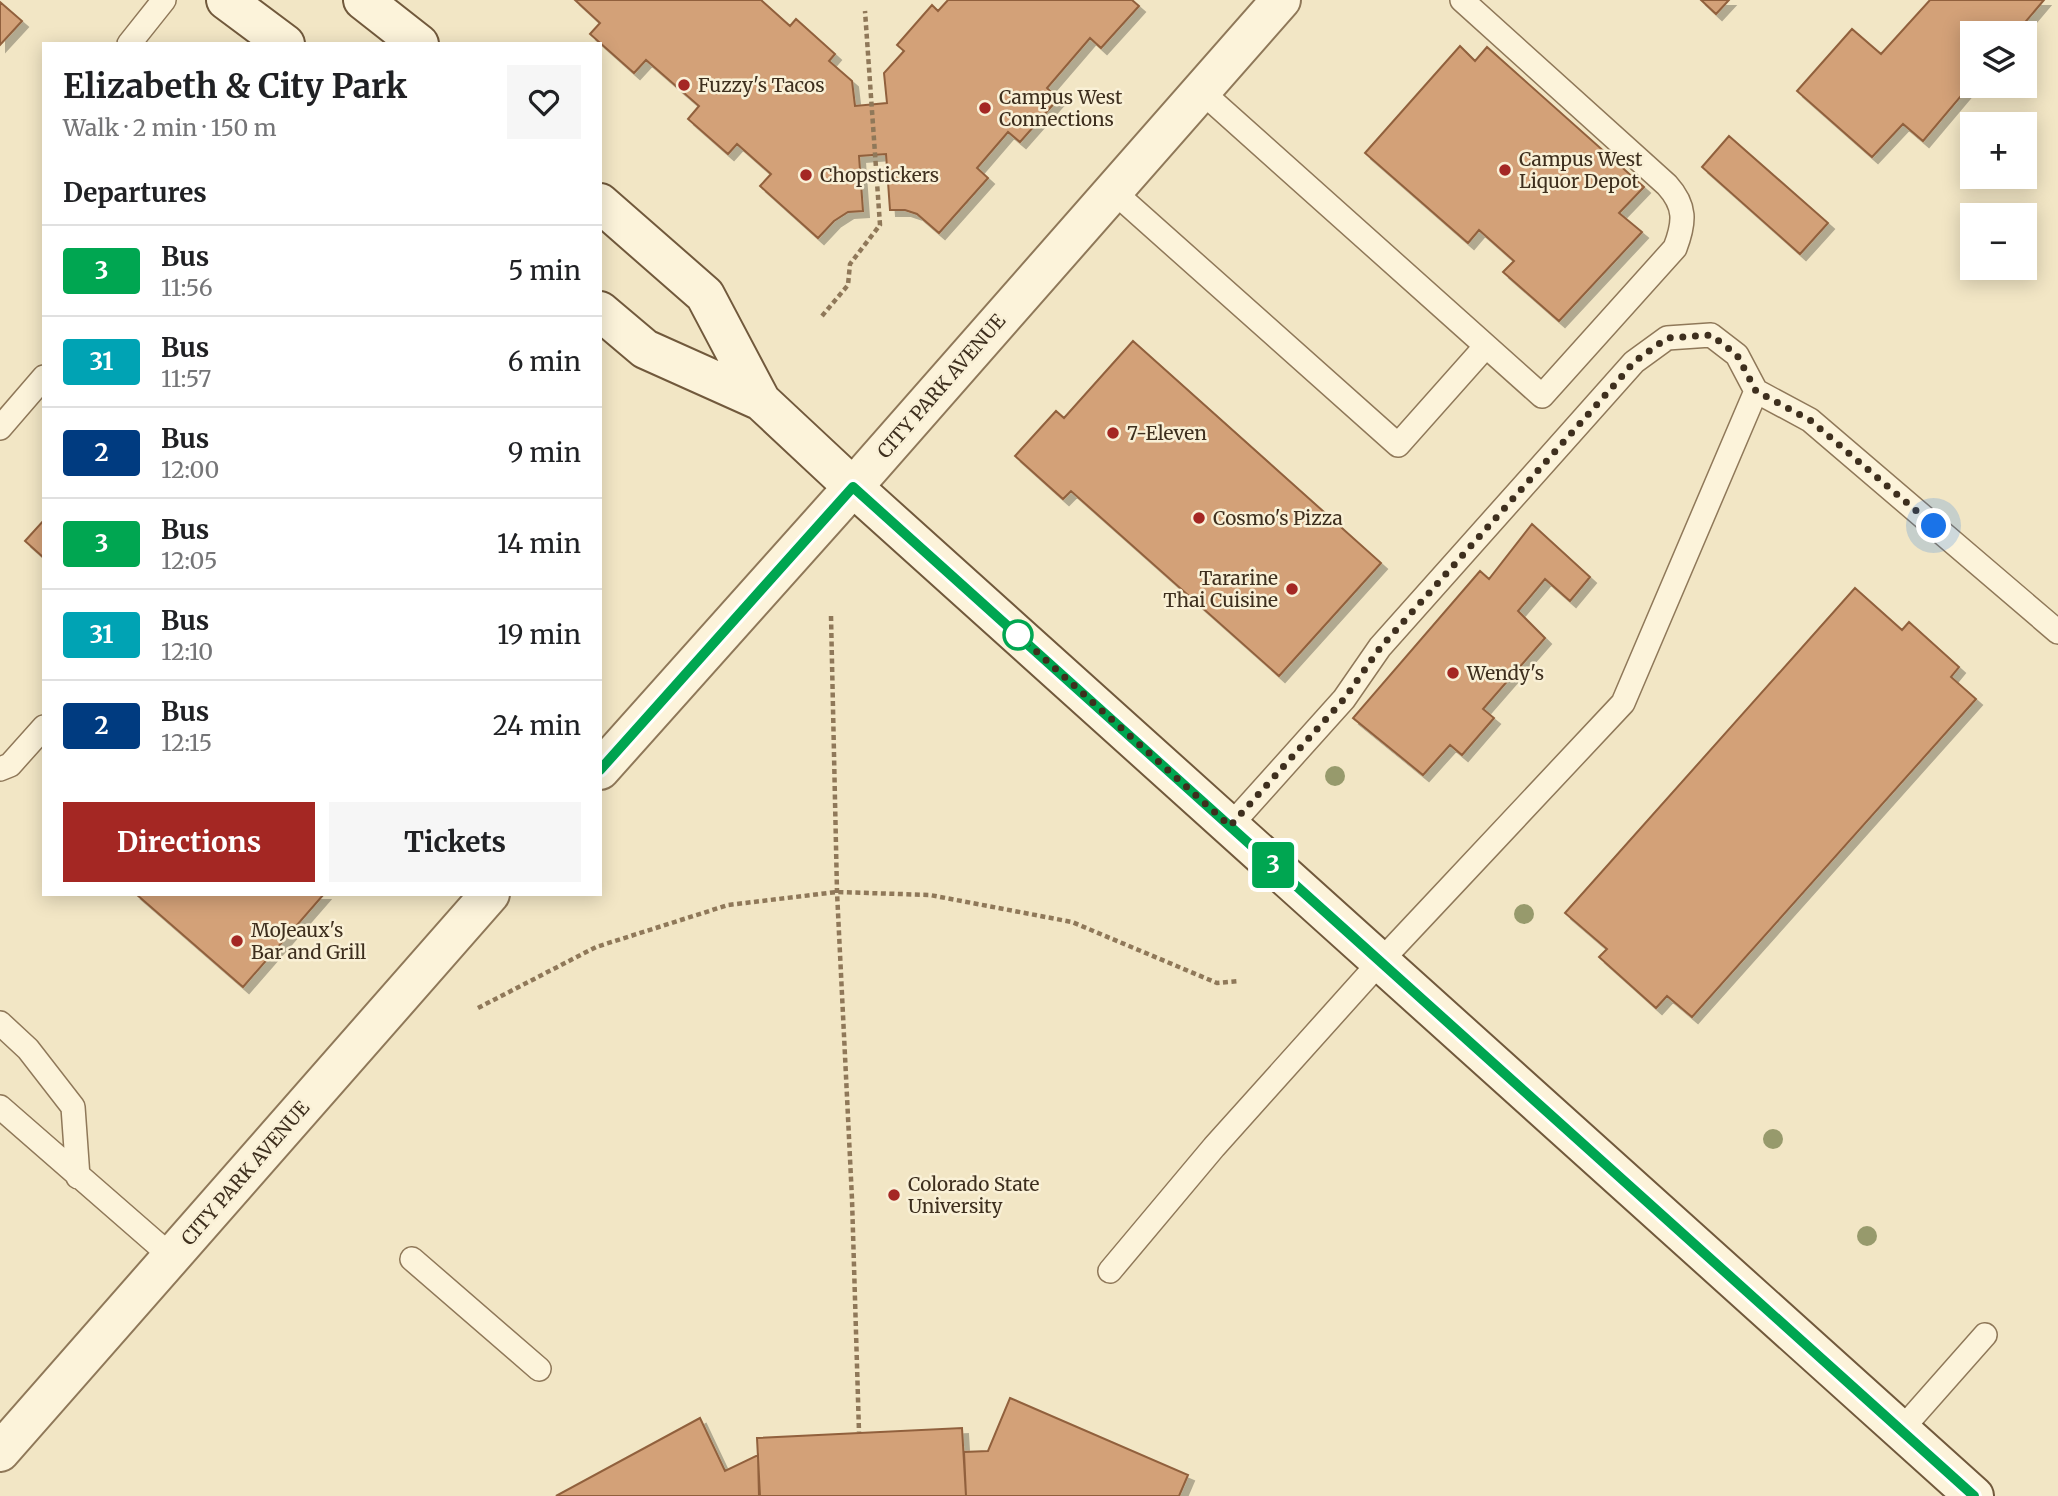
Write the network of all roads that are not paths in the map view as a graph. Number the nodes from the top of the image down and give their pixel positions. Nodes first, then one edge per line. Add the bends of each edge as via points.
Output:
1 (164, 0) edge
2 (226, 0) edge
3 (363, 0) edge
4 (1281, 0) edge
5 (1462, 0) edge
6 (131, 42) edge
7 (282, 42) edge
8 (416, 42) edge
9 (1200, 91) junction
10 (1113, 191) junction
11 (602, 205) edge
12 (602, 313) edge
13 (1486, 346) junction
14 (42, 379) edge
15 (1756, 391) junction
16 (761, 401) junction
17 (0, 428) edge
18 (853, 487) junction
19 (2058, 632) edge
20 (42, 729) edge
21 (602, 768) edge
22 (3, 771) edge
23 (1230, 826) junction
24 (489, 896) edge
25 (1380, 962) junction
26 (0, 1023) edge
27 (0, 1107) edge
28 (78, 1177) junction
29 (172, 1257) junction
30 (412, 1259) dead end
31 (1110, 1271) dead end
32 (1985, 1335) dead end
33 (539, 1369) dead end
34 (1901, 1430) junction
35 (0, 1452) edge
36 (1974, 1496) edge

1 - 6 lane
2 - 7 main road
3 - 8 main road
4 - 9 main road, CITY PARK AVENUE
5 - 13 lane via 1667,185 1682,210 1675,248 1542,396
9 - 10 main road, CITY PARK AVENUE
9 - 13 lane
10 - 13 lane via 1398,445
10 - 18 main road, CITY PARK AVENUE
11 - 16 main road via 705,295
12 - 16 main road via 645,349
14 - 17 lane
15 - 19 lane via 1810,420
15 - 23 lane via 1737,355 1711,335 1667,338 1634,362 1380,648 1344,699
15 - 25 lane via 1623,703
16 - 18 main road
18 - 21 main road, CITY PARK AVENUE
18 - 23 main road
20 - 22 lane
23 - 25 main road
24 - 29 main road, CITY PARK AVENUE
25 - 31 lane
25 - 34 main road
26 - 28 lane via 28,1049 73,1107
27 - 28 lane
28 - 29 lane
29 - 35 main road, CITY PARK AVENUE
30 - 33 lane
32 - 34 lane
34 - 36 main road

